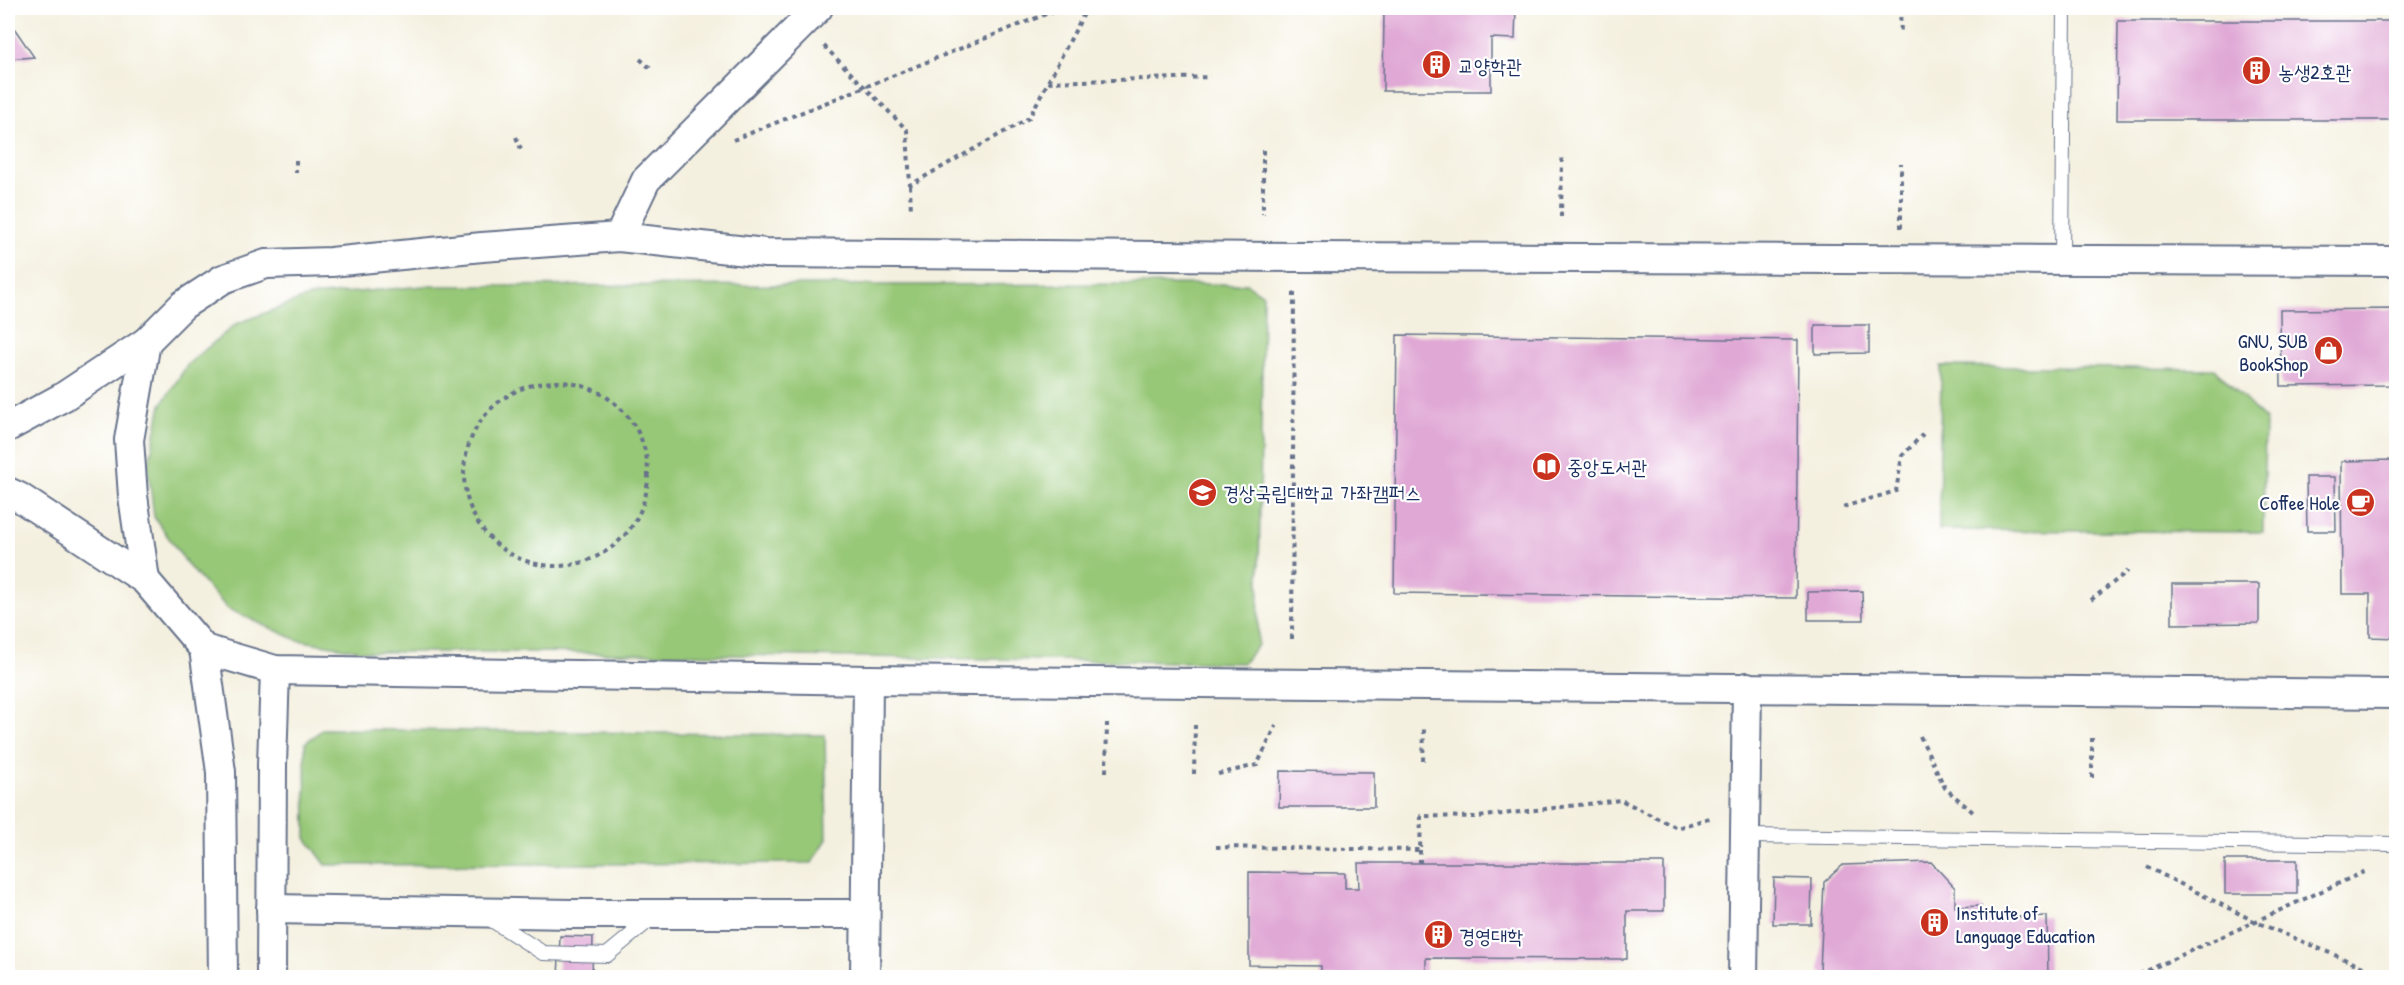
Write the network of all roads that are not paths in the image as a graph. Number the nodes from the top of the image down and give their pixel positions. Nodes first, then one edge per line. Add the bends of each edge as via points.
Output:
1 (2064, 8) edge
2 (810, 16) edge
3 (619, 237) junction
4 (2062, 260) junction
5 (2397, 261) edge
6 (146, 342) junction
7 (8, 427) edge
8 (8, 492) edge
9 (145, 580) junction
10 (204, 649) junction
11 (275, 670) junction
12 (868, 680) junction
13 (1747, 687) junction
14 (2397, 694) edge
15 (1745, 836) junction
16 (2397, 844) edge
17 (271, 909) junction
18 (480, 912) junction
19 (656, 914) junction
20 (865, 915) junction
21 (223, 978) edge
22 (271, 978) edge
23 (865, 978) edge
24 (1743, 978) edge

1 - 4 lane
2 - 3 street via 646,180
3 - 4 street via 765,253
3 - 6 street via 267,264 223,279 183,305
4 - 5 street
6 - 7 street via 63,397
6 - 9 street via 129,440
8 - 9 street
9 - 10 street
10 - 11 street
10 - 21 street via 221,772
11 - 12 street
11 - 17 street
12 - 13 street
12 - 20 street
13 - 14 street
13 - 15 street
15 - 16 lane
15 - 24 street
17 - 18 street
17 - 22 street
18 - 19 street
18 - 19 lane via 543,953 607,955
19 - 20 street
20 - 23 street

